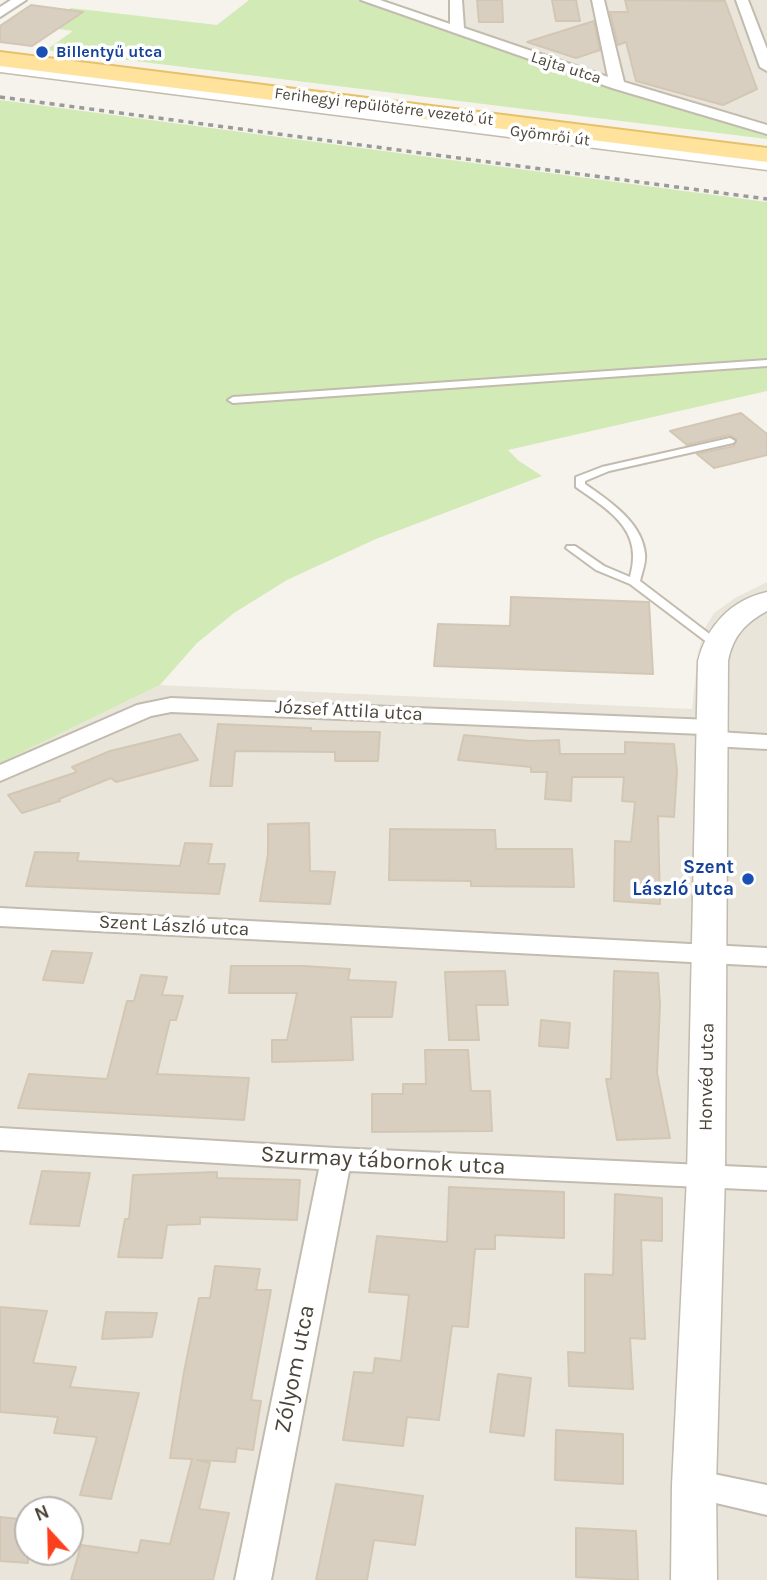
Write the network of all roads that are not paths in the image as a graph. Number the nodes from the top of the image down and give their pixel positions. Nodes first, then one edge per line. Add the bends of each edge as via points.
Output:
1 (20, 0) edge
2 (368, 0) edge
3 (456, 0) edge
4 (598, 0) edge
5 (742, 0) edge
6 (0, 13) edge
7 (457, 31) junction
8 (0, 52) edge
9 (0, 59) edge
10 (0, 67) edge
11 (767, 67) edge
12 (617, 85) junction
13 (767, 130) edge
14 (767, 147) edge
15 (767, 155) edge
16 (767, 164) edge
17 (767, 363) edge
18 (233, 400) dead end
19 (730, 441) dead end
20 (571, 548) dead end
21 (634, 582) junction
22 (767, 600) edge
23 (716, 644) junction
24 (711, 733) junction
25 (767, 742) edge
26 (0, 774) edge
27 (0, 917) edge
28 (708, 954) junction
29 (767, 957) edge
30 (0, 1139) edge
31 (336, 1159) junction
32 (706, 1176) junction
33 (767, 1179) edge
34 (694, 1485) junction
35 (767, 1500) edge
36 (253, 1580) edge
37 (694, 1580) edge

1 - 6 street
2 - 7 street, Lajta utca
3 - 7 street
4 - 12 street
5 - 11 street
7 - 12 street, Lajta utca
8 - 14 street, Gyömrői út
9 - 15 main road, Ferihegyi repülőtérre vezető út
10 - 16 street, Gyömrői út
12 - 13 street, Lajta utca
17 - 18 lane
19 - 21 lane via 580,479 580,485 636,537 640,556
20 - 21 lane via 600,568
21 - 23 lane
22 - 23 street via 729,623
23 - 24 street, Honvéd utca
24 - 25 street, József Attila utca
24 - 26 street, József Attila utca via 171,705 145,710
24 - 28 street, Honvéd utca
27 - 28 street, Szent László utca
28 - 29 street, Szent László utca
28 - 32 street, Honvéd utca
30 - 31 street, Szurmay tábornok utca
31 - 32 street, Szurmay tábornok utca
31 - 36 street, Zólyom utca
32 - 33 street, Szurmay tábornok utca
32 - 34 street, Honvéd utca
34 - 35 street
34 - 37 street, Honvéd utca

